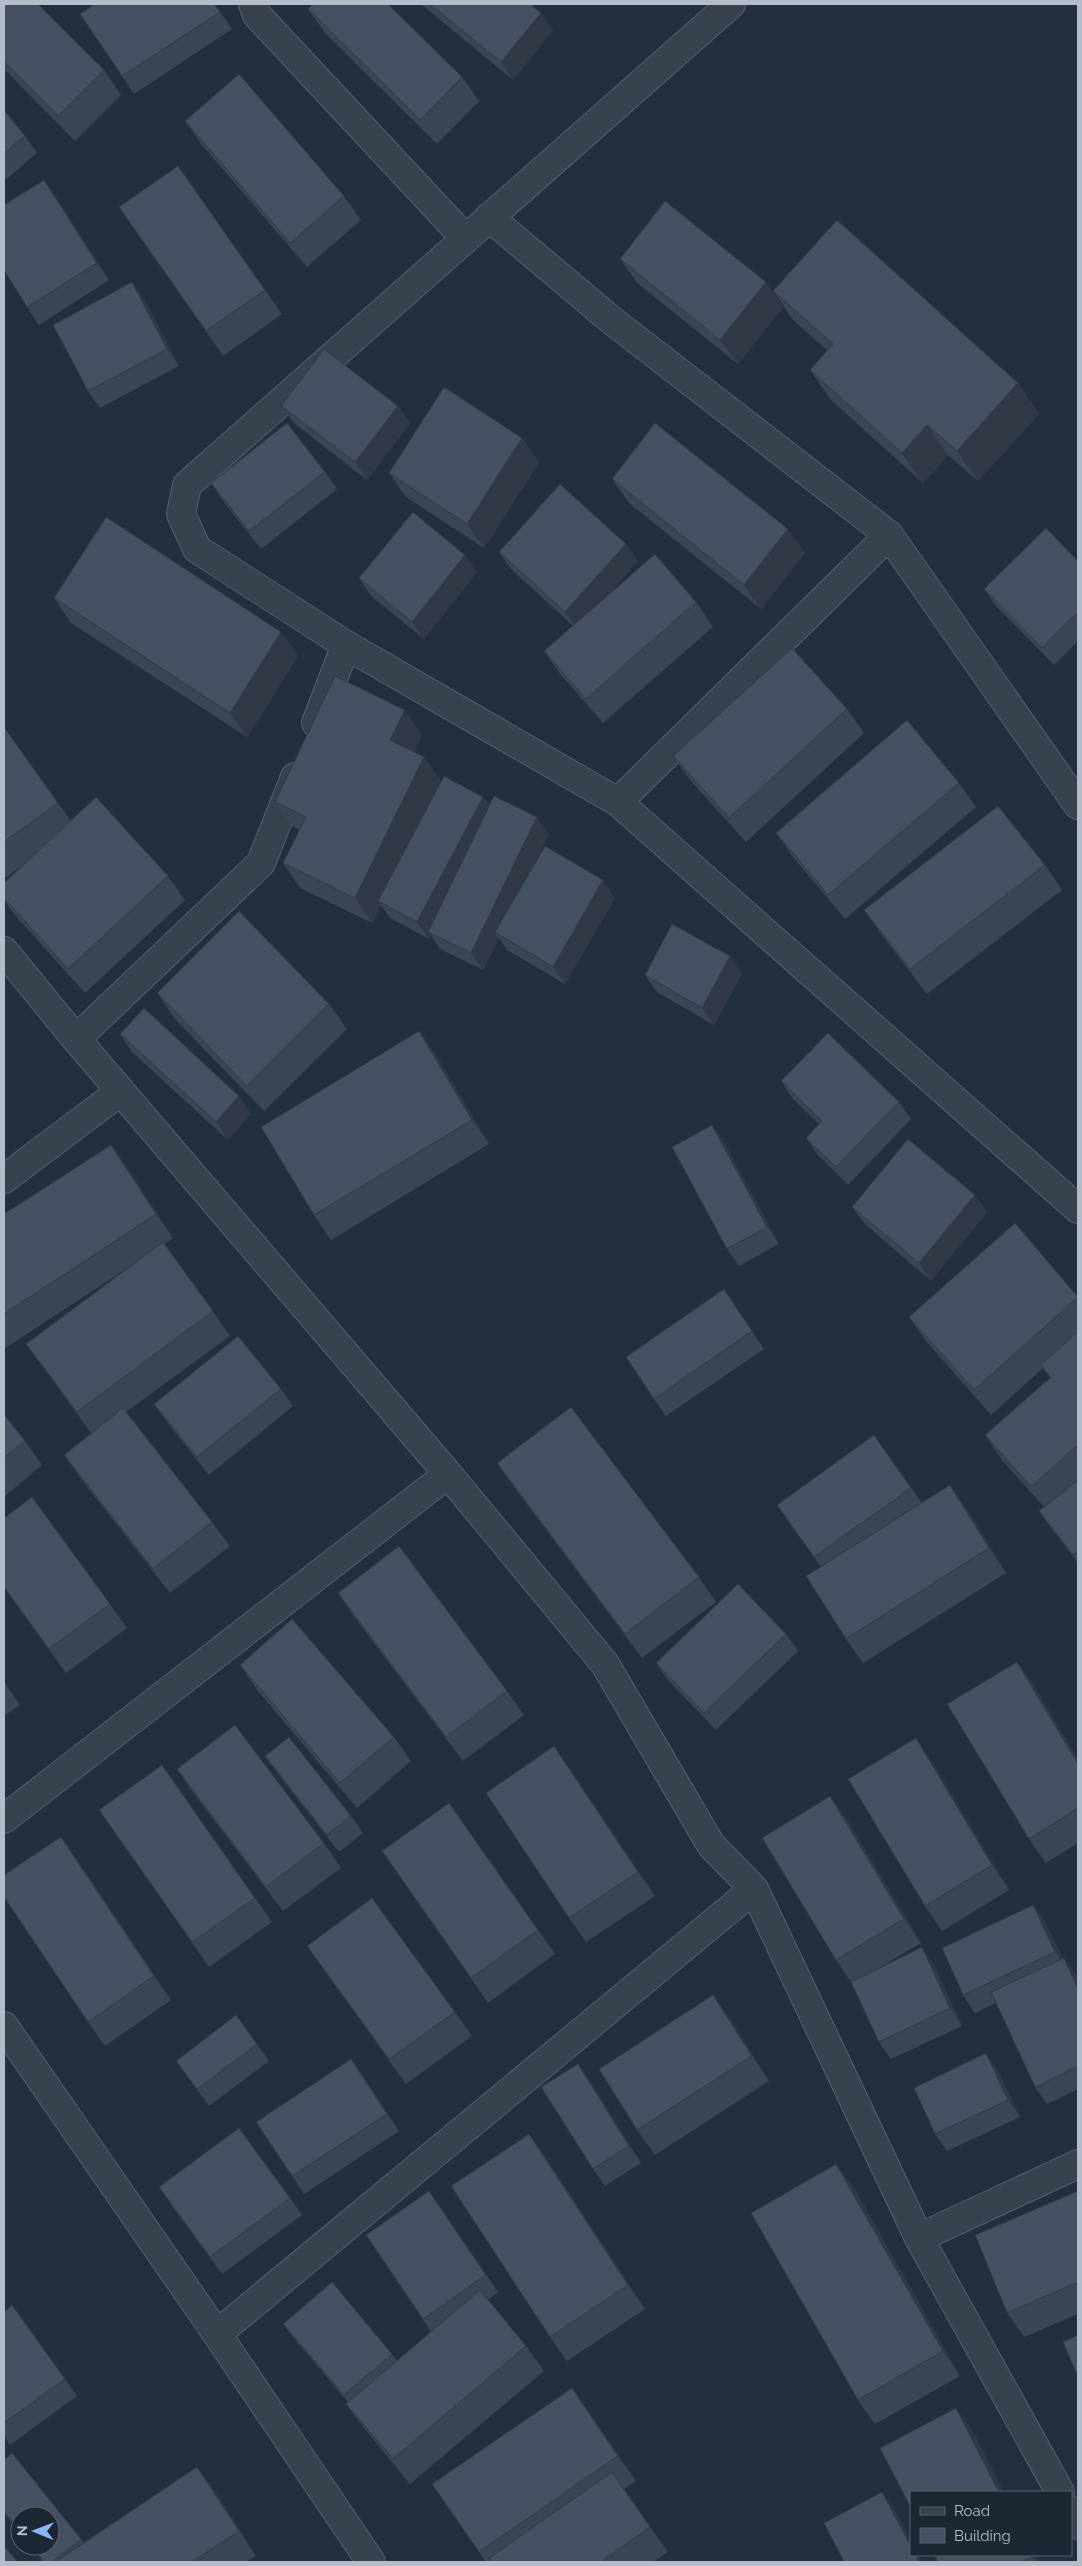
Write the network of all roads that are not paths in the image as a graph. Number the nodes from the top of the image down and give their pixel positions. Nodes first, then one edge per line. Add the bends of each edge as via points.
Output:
1 (253, 4) edge
2 (731, 4) edge
3 (489, 216) junction
4 (465, 238) junction
5 (889, 535) junction
6 (346, 645) junction
7 (618, 802) junction
8 (1078, 805) edge
9 (4, 951) edge
10 (76, 1039) junction
11 (121, 1091) junction
12 (4, 1179) edge
13 (1078, 1209) edge
14 (448, 1474) junction
15 (4, 1819) edge
16 (754, 1889) junction
17 (4, 2026) edge
18 (1078, 2164) edge
19 (919, 2238) junction
20 (217, 2334) junction
21 (1059, 2491) edge
22 (1072, 2513) edge
23 (1078, 2525) edge
24 (371, 2562) edge

1 - 4 street via 257,15
2 - 3 street
3 - 4 street
3 - 5 street via 610,319
4 - 6 street via 188,484 181,514 197,549
5 - 7 street
5 - 8 street
6 - 7 street
6 - 10 street via 262,863
7 - 13 street
9 - 10 street
10 - 11 street
11 - 12 street
11 - 14 street
14 - 15 street
14 - 16 street via 605,1664 711,1845
16 - 19 street
16 - 20 street
17 - 20 street
18 - 19 street
19 - 21 street
20 - 24 street
22 - 23 street

